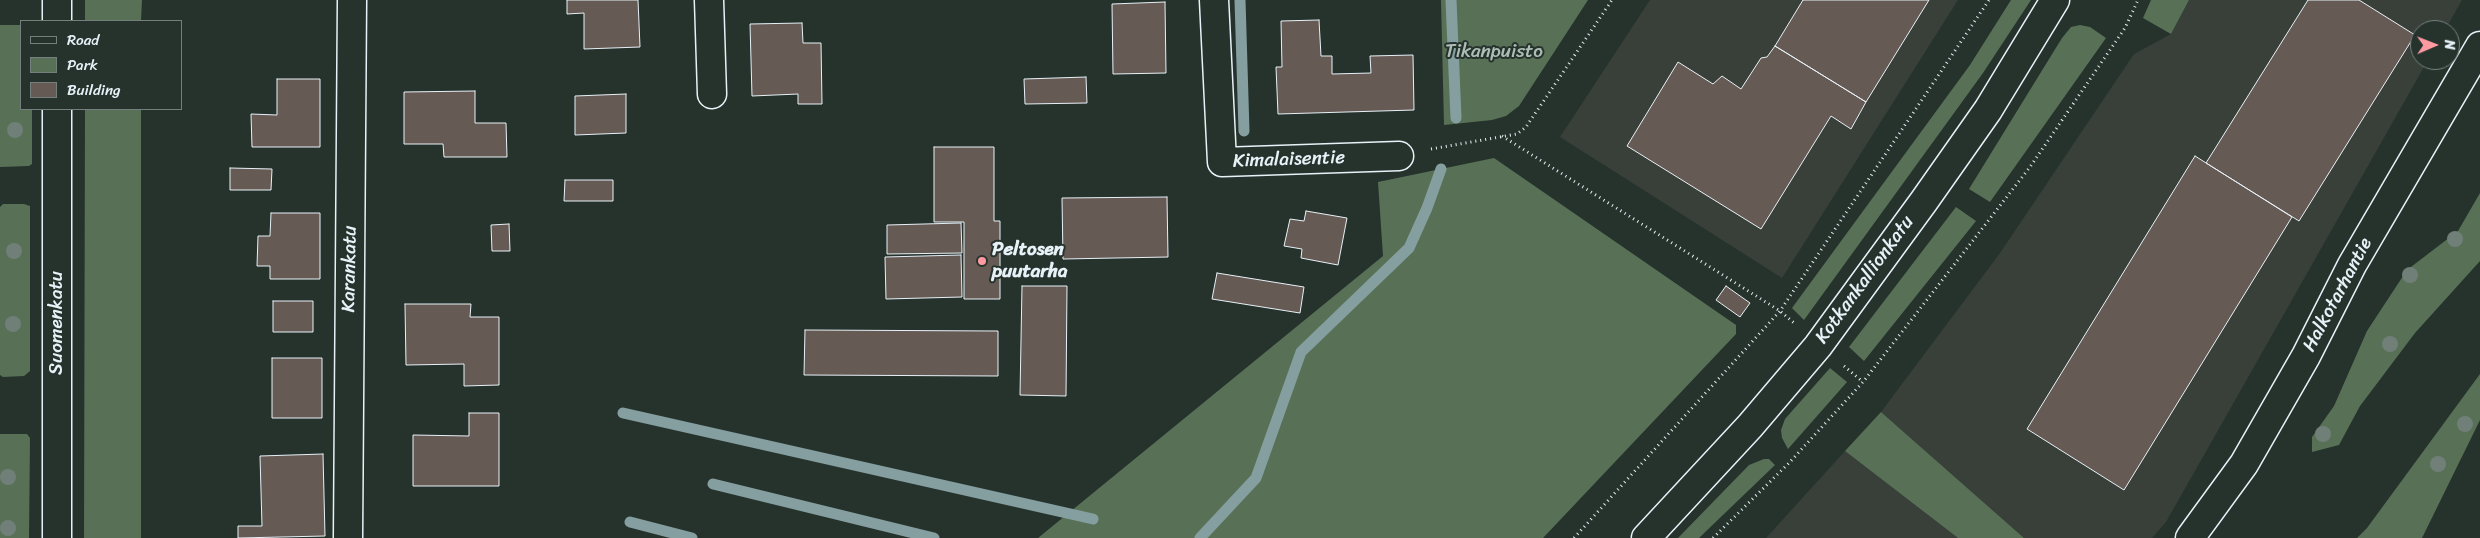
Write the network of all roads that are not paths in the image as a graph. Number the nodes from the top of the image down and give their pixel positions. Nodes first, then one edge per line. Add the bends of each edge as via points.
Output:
1 (57, 0) edge
2 (352, 0) edge
3 (709, 0) edge
4 (1214, 0) edge
5 (2055, 0) edge
6 (57, 20) edge
7 (2480, 46) edge
8 (712, 94) dead end
9 (57, 110) edge
10 (1398, 156) road end
11 (57, 538) edge
12 (348, 538) edge
13 (1646, 538) edge
14 (2190, 538) edge

1 - 6 street
2 - 12 street, Karankatu
3 - 8 street
4 - 10 street, Kimalaisentie via 1222,162
5 - 13 street, Kotkankallionkatu via 1988,110 1818,346 1750,426
7 - 14 street, Halkotarhantie via 2352,265 2306,356 2244,464
9 - 11 street, Suomenkatu

